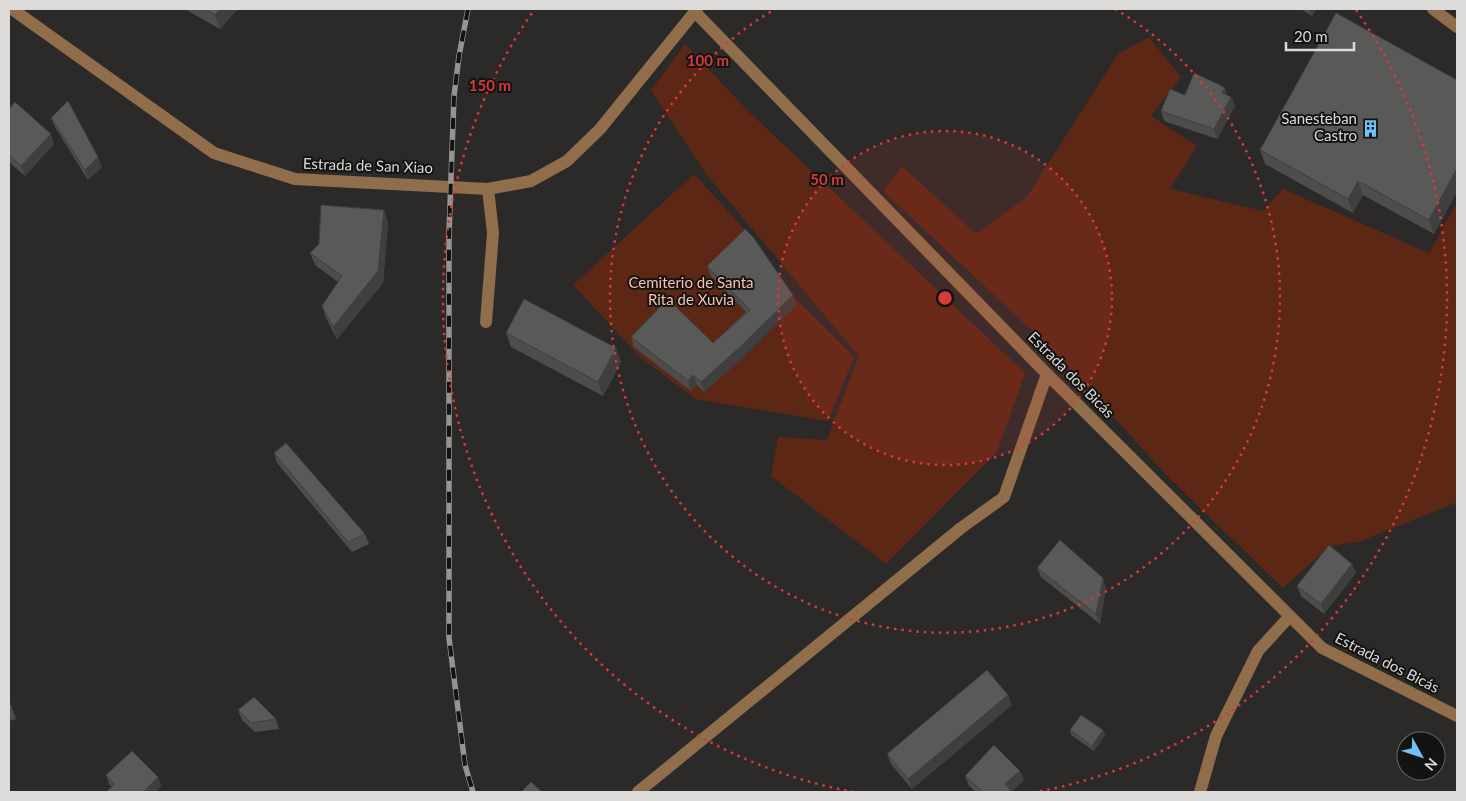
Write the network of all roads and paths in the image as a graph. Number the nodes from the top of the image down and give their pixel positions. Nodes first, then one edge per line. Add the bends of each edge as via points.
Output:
1 (12, 9) edge
2 (1433, 9) edge
3 (696, 10) edge
4 (1457, 27) edge
5 (488, 189) junction
6 (486, 322) dead end
7 (1047, 374) junction
8 (1290, 616) junction
9 (1457, 716) edge
10 (638, 792) edge
11 (1200, 792) edge

1 - 5 street, Estrada de San Xiao via 214,153 295,179
2 - 4 street
3 - 5 street, Estrada de San Xiao via 600,129 567,161 531,181
3 - 7 street, Estrada dos Bicás
5 - 6 street via 493,233
7 - 8 street, Estrada dos Bicás
7 - 10 street via 1004,497 961,528
8 - 9 street, Estrada dos Bicás via 1322,648
8 - 11 street via 1258,651 1216,736

